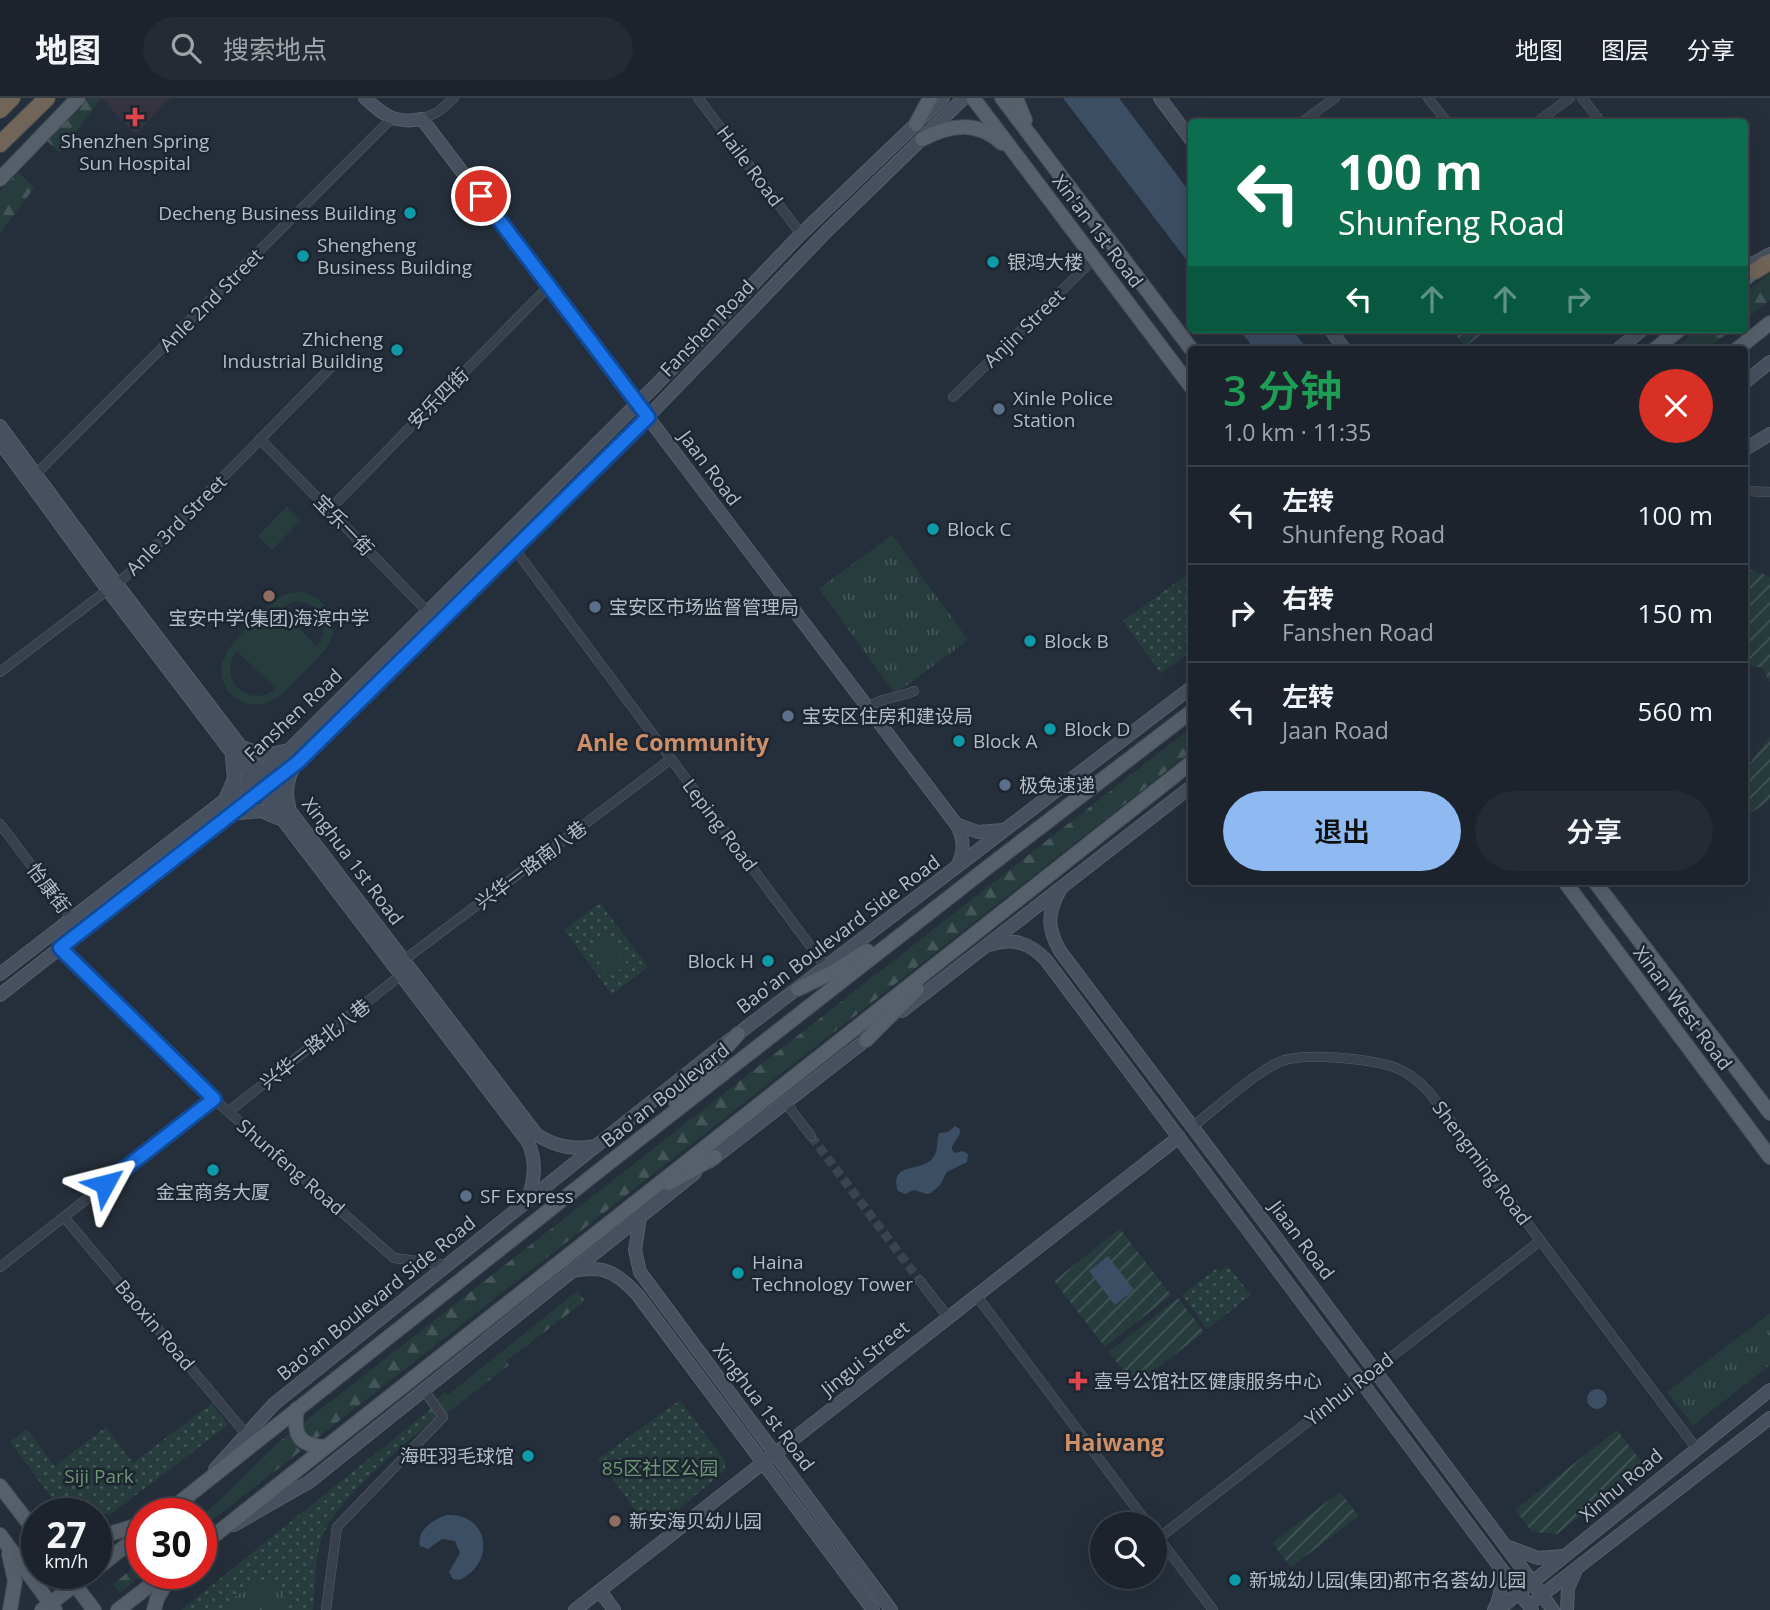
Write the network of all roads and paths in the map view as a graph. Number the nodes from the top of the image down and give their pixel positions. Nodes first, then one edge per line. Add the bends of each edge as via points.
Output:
1 (12, 98) edge
2 (47, 98) edge
3 (78, 98) edge
4 (365, 98) edge
5 (454, 98) edge
6 (698, 98) edge
7 (930, 98) edge
8 (943, 98) edge
9 (964, 98) edge
10 (972, 98) edge
11 (1002, 98) edge
12 (1016, 98) edge
13 (1160, 98) edge
14 (1335, 98) edge
15 (1428, 98) edge
16 (1570, 98) edge
17 (1582, 98) edge
18 (0, 110) edge
19 (392, 118) junction
20 (422, 119) junction
21 (1306, 119) edge
22 (1445, 119) edge
23 (1541, 119) edge
24 (1599, 119) edge
25 (916, 124) junction
26 (1188, 136) edge
27 (922, 139) junction
28 (1034, 140) junction
29 (0, 144) edge
30 (1015, 154) junction
31 (0, 179) edge
32 (802, 234) junction
33 (1770, 258) edge
34 (1094, 259) junction
35 (1748, 272) edge
36 (549, 286) junction
37 (1770, 323) edge
38 (1638, 333) edge
39 (1675, 333) edge
40 (1189, 346) edge
41 (1622, 346) edge
42 (1659, 346) edge
43 (1741, 346) edge
44 (337, 361) dead end
45 (1770, 362) edge
46 (1748, 380) edge
47 (1188, 383) edge
48 (953, 397) dead end
49 (637, 403) junction
50 (648, 417) junction
51 (0, 426) edge
52 (1770, 434) edge
53 (260, 439) junction
54 (0, 442) edge
55 (1770, 443) edge
56 (1748, 447) edge
57 (1748, 456) edge
58 (33, 477) junction
59 (1748, 491) edge
60 (1770, 492) edge
61 (329, 510) junction
62 (514, 548) junction
63 (112, 587) junction
64 (427, 611) junction
65 (0, 672) edge
66 (1188, 690) edge
67 (914, 691) dead end
68 (867, 708) junction
69 (1188, 714) edge
70 (223, 742) junction
71 (296, 743) junction
72 (239, 744) junction
73 (307, 753) junction
74 (671, 759) junction
75 (1188, 765) edge
76 (256, 776) junction
77 (266, 789) junction
78 (1188, 789) edge
79 (217, 806) junction
80 (229, 818) junction
81 (0, 824) edge
82 (956, 824) junction
83 (293, 825) junction
84 (1006, 830) junction
85 (955, 869) junction
86 (1567, 885) edge
87 (1597, 885) edge
88 (1062, 886) junction
89 (936, 907) junction
90 (72, 919) junction
91 (964, 942) junction
92 (60, 948) junction
93 (983, 948) junction
94 (404, 960) junction
95 (826, 967) junction
96 (0, 974) edge
97 (401, 975) junction
98 (797, 989) junction
99 (0, 995) edge
100 (738, 1034) junction
101 (866, 1040) junction
102 (1148, 1069) junction
103 (1136, 1080) junction
104 (214, 1099) junction
105 (786, 1103) junction
106 (228, 1112) junction
107 (1770, 1113) edge
108 (1192, 1127) junction
109 (811, 1136) tunnel mouth
110 (1179, 1137) junction
111 (596, 1146) junction
112 (1768, 1152) edge
113 (715, 1157) junction
114 (610, 1162) junction
115 (526, 1202) junction
116 (629, 1206) junction
117 (64, 1217) junction
118 (640, 1217) junction
119 (1540, 1241) junction
120 (448, 1265) junction
121 (0, 1267) edge
122 (573, 1271) junction
123 (920, 1281) tunnel mouth
124 (976, 1295) junction
125 (948, 1317) junction
126 (1374, 1370) junction
127 (1361, 1380) junction
128 (424, 1390) junction
129 (1770, 1390) edge
130 (297, 1409) junction
131 (1770, 1418) edge
132 (246, 1434) junction
133 (324, 1447) junction
134 (1696, 1448) junction
135 (776, 1455) junction
136 (763, 1465) junction
137 (0, 1486) edge
138 (195, 1489) junction
139 (184, 1498) edge
140 (13, 1503) junction
141 (21, 1508) edge
142 (1139, 1512) edge
143 (21, 1513) edge
144 (1167, 1528) edge
145 (217, 1534) edge
146 (1, 1536) edge
147 (217, 1536) edge
148 (126, 1545) edge
149 (1505, 1546) junction
150 (1167, 1549) edge
151 (1566, 1555) junction
152 (112, 1556) edge
153 (1496, 1561) junction
154 (1576, 1569) junction
155 (1532, 1582) junction
156 (63, 1589) edge
157 (78, 1589) edge
158 (147, 1589) edge
159 (162, 1589) edge
160 (600, 1591) junction
161 (1520, 1593) junction
162 (1542, 1595) junction
163 (49, 1608) edge
164 (1528, 1608) edge
165 (10, 1610) edge
166 (94, 1610) edge
167 (118, 1610) edge
168 (154, 1610) edge
169 (326, 1610) edge
170 (575, 1610) edge
171 (614, 1610) edge
172 (873, 1610) edge
173 (891, 1610) edge
174 (1213, 1610) edge
175 (1496, 1610) edge
176 (1553, 1610) edge
177 (1567, 1610) edge

1 - 18 highway
2 - 29 highway
3 - 31 main road
4 - 19 main road
5 - 20 street
6 - 32 street, Haile Road
7 - 25 main road
8 - 25 main road, Fanshen Road
9 - 27 main road, Fanshen Road
10 - 30 main road, Xin'an 1st Road
11 - 28 main road, Xin'an 1st Road
12 - 28 main road
13 - 26 main road
14 - 21 street
15 - 22 street
16 - 23 street
17 - 24 street
19 - 20 main road
19 - 58 street, Anle 2nd Street
20 - 36 main road, Jaan Road
25 - 32 main road, Fanshen Road
27 - 30 main road via 943,129 968,128 997,138
27 - 50 main road, Fanshen Road
28 - 40 main road, Xin'an 1st Road
30 - 34 main road, Xin'an 1st Road
32 - 49 main road, Fanshen Road
33 - 35 highway
34 - 47 main road, Xin'an 1st Road
34 - 48 street, Anjin Street
36 - 49 main road, Jaan Road
36 - 61 street, 安乐四街
37 - 43 main road
38 - 41 main road
39 - 42 main road
44 - 53 street, Anle 3rd Street
45 - 46 main road
49 - 50 main road, Jaan Road
49 - 64 main road, Fanshen Road
50 - 62 main road, Fanshen Road
50 - 68 main road, Jaan Road
51 - 58 main road, Xinghua 1st Road
52 - 56 main road
53 - 61 street, 宝乐一街
53 - 63 street, Anle 3rd Street
54 - 58 main road, Xinghua 1st Road
55 - 57 main road
58 - 63 main road, Xinghua 1st Road
59 - 60 street
61 - 64 street, 宝乐一街
62 - 73 main road, Fanshen Road
62 - 74 street, Leping Road
63 - 65 street, Anle 3rd Street
63 - 70 main road, Xinghua 1st Road
63 - 72 main road, Xinghua 1st Road
64 - 71 main road, Fanshen Road
66 - 84 main road, Bao'an Boulevard Side Road
67 - 68 street via 876,701
68 - 82 main road, Jaan Road
69 - 89 main road, Bao'an Boulevard
70 - 76 main road, Xinghua 1st Road
70 - 79 main road via 234,763 234,779
71 - 72 main road via 266,755
71 - 76 main road, Fanshen Road
72 - 76 main road, Xinghua 1st Road
73 - 77 main road, Fanshen Road
73 - 83 main road via 290,775 286,790
74 - 94 street, 兴华一路南八巷
74 - 95 street, Leping Road
75 - 91 main road
76 - 77 main road, Xinghua 1st Road
76 - 79 main road, Fanshen Road
77 - 80 main road, Fanshen Road
77 - 83 main road, Xinghua 1st Road
78 - 88 main road
79 - 90 main road, Fanshen Road
80 - 83 main road via 261,811
80 - 92 main road, Fanshen Road
81 - 90 street, 怡康街
82 - 84 main road via 978,832
82 - 85 main road via 962,853
83 - 94 main road, Xinghua 1st Road
83 - 97 main road, Xinghua 1st Road
84 - 85 main road, Bao'an Boulevard Side Road
85 - 95 main road, Bao'an Boulevard Side Road
86 - 112 main road, Xinan West Road
87 - 107 main road, Xinan West Road
88 - 93 main road
88 - 102 main road, Jiaan Road via 1049,916 1053,939
89 - 98 main road
89 - 114 main road, Bao'an Boulevard
90 - 96 main road, Fanshen Road
91 - 101 main road
91 - 116 main road
92 - 99 main road, Fanshen Road
92 - 104 street, Shunfeng Road
93 - 101 main road
93 - 103 main road, Jiaan Road via 1017,941 1037,950
94 - 97 street
94 - 111 main road, Xinghua 1st Road via 537,1135 572,1149
95 - 98 main road, Bao'an Boulevard Side Road
97 - 106 street, 兴华一路北八巷
97 - 115 main road, Xinghua 1st Road via 528,1142 534,1178
98 - 100 main road, Bao'an Boulevard Side Road
100 - 111 main road, Bao'an Boulevard Side Road
100 - 114 main road via 697,1080
101 - 105 main road
102 - 103 main road via 1136,1069
102 - 108 main road, Jiaan Road
103 - 110 main road, Jiaan Road
104 - 106 street, Shunfeng Road
104 - 117 street
105 - 109 street
105 - 113 main road
106 - 120 street, Shunfeng Road via 394,1258
108 - 119 street, Shengming Road via 1285,1059 1314,1056 1393,1067 1429,1092
108 - 126 main road, Jiaan Road
110 - 124 main road, Jingui Street
110 - 127 main road, Jiaan Road
111 - 115 main road, Bao'an Boulevard Side Road
113 - 116 main road
113 - 118 main road
114 - 130 main road, Bao'an Boulevard
115 - 120 main road, Bao'an Boulevard Side Road
116 - 133 main road
117 - 121 street
117 - 132 street, Baoxin Road
118 - 122 main road
118 - 135 main road, Xinghua 1st Road via 635,1250 640,1272
119 - 126 street, Yinhui Road
119 - 134 street, Shengming Road
120 - 132 main road, Bao'an Boulevard Side Road via 274,1404
122 - 128 main road
122 - 136 main road, Xinghua 1st Road via 609,1271 632,1288
123 - 125 street
124 - 125 main road, Jingui Street
124 - 142 street
125 - 135 main road, Jingui Street
126 - 127 street, Yinhui Road
126 - 149 main road, Jiaan Road
127 - 144 street, Yinhui Road
127 - 153 main road, Jiaan Road
128 - 147 main road via 294,1492
128 - 169 street via 443,1417 338,1527
129 - 134 main road, Xinhu Road
130 - 133 main road via 295,1423 303,1441
130 - 138 main road, Bao'an Boulevard
131 - 154 main road, Xinhu Road
132 - 138 main road, Bao'an Boulevard Side Road
133 - 145 main road
134 - 151 main road, Xinhu Road
135 - 136 main road, Jingui Street
135 - 173 main road, Xinghua 1st Road
136 - 160 main road, Jingui Street
136 - 172 main road, Xinghua 1st Road
137 - 140 main road
138 - 139 main road, Bao'an Boulevard
140 - 141 main road
140 - 143 main road
146 - 163 main road
146 - 165 main road via 14,1568
148 - 152 main road
149 - 151 main road via 1538,1558
149 - 155 main road, Jiaan Road
150 - 174 street
151 - 155 main road, Xinhu Road
153 - 161 main road, Jiaan Road
153 - 175 main road via 1502,1579
154 - 162 main road, Xinhu Road
154 - 177 main road via 1568,1588
155 - 161 main road, Xinhu Road
155 - 162 main road, Jiaan Road
156 - 163 main road
157 - 166 main road
158 - 167 main road
159 - 168 main road
160 - 170 main road, Jingui Street
160 - 171 main road
161 - 164 main road, Jiaan Road
161 - 175 main road, Xinhu Road
162 - 164 main road, Xinhu Road
162 - 176 main road, Jiaan Road

